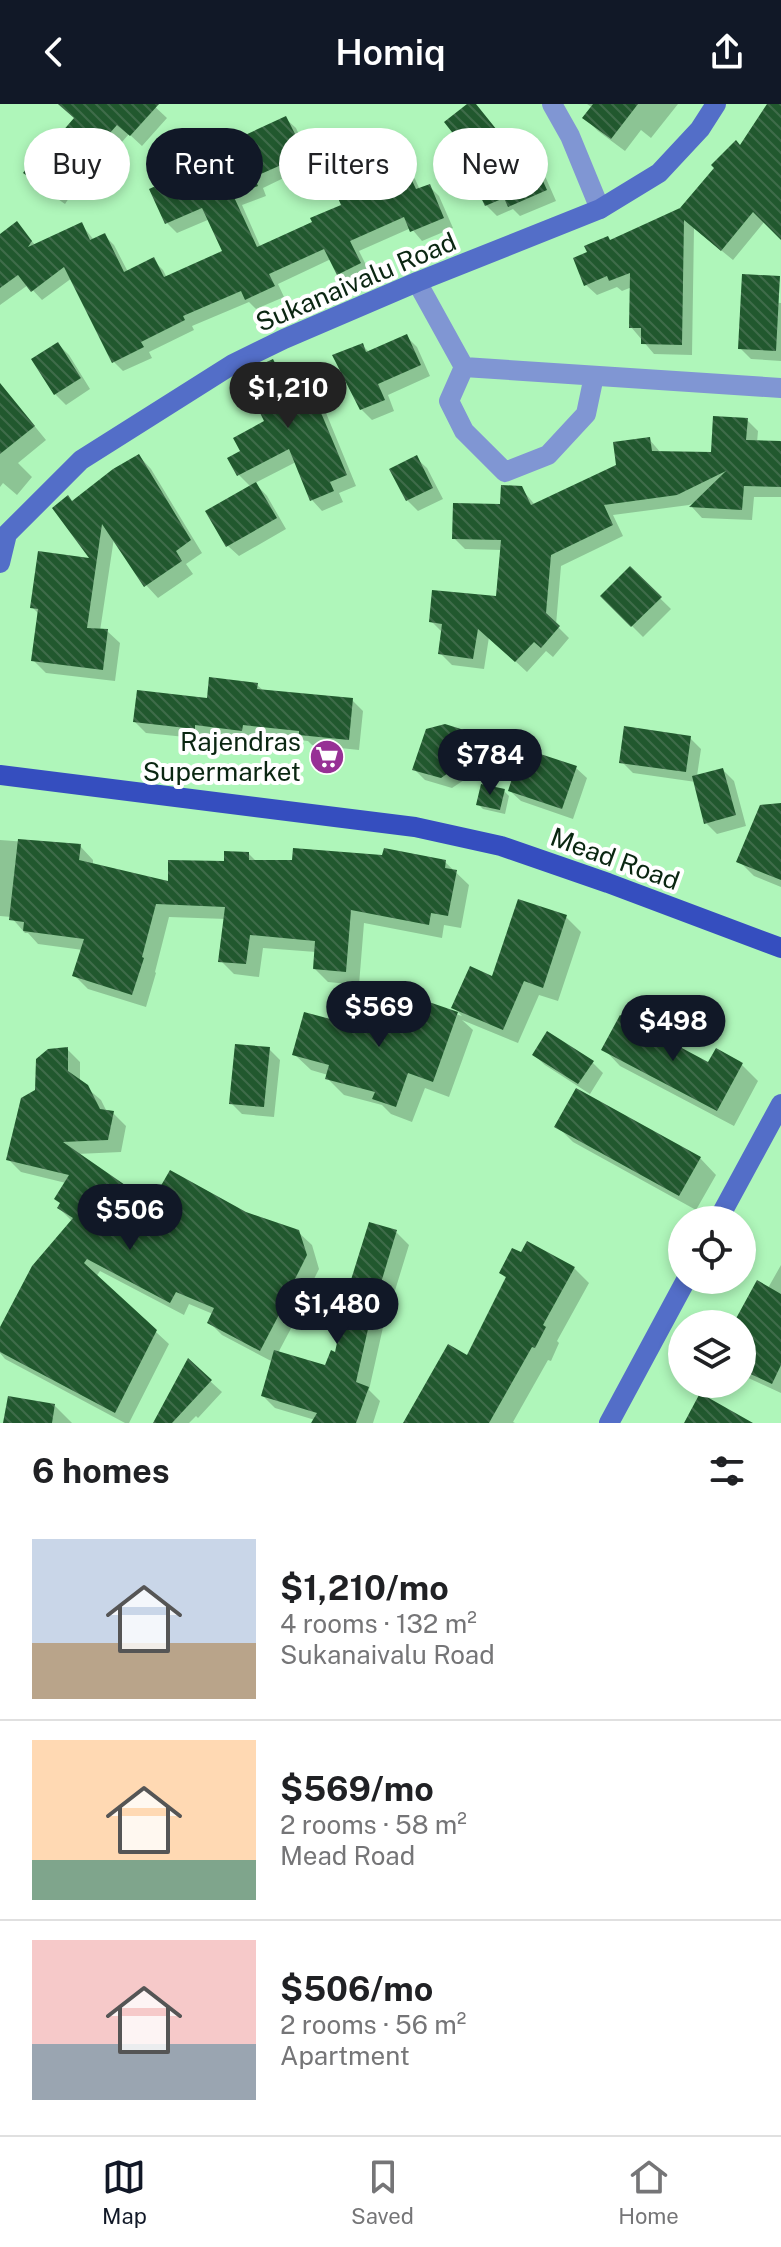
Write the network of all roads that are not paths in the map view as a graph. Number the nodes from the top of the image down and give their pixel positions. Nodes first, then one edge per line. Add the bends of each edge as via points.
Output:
1 (552, 104) edge
2 (716, 104) edge
3 (600, 209) junction
4 (417, 282) junction
5 (464, 367) junction
6 (594, 376) junction
7 (781, 388) edge
8 (0, 563) edge
9 (0, 775) edge
10 (781, 948) edge
11 (781, 1104) edge
12 (726, 1206) edge
13 (678, 1294) edge
14 (609, 1423) edge

1 - 3 street
2 - 3 main road, Sukanaivalu Road via 659,173
3 - 4 main road, Sukanaivalu Road
4 - 5 street
4 - 8 main road, Sukanaivalu Road via 233,364 81,460 7,534
5 - 6 street
5 - 6 street via 449,401 464,431 505,472 548,455 586,414
6 - 7 street
9 - 10 main road, Mead Road via 415,827 486,843 608,883
11 - 12 main road
13 - 14 main road

